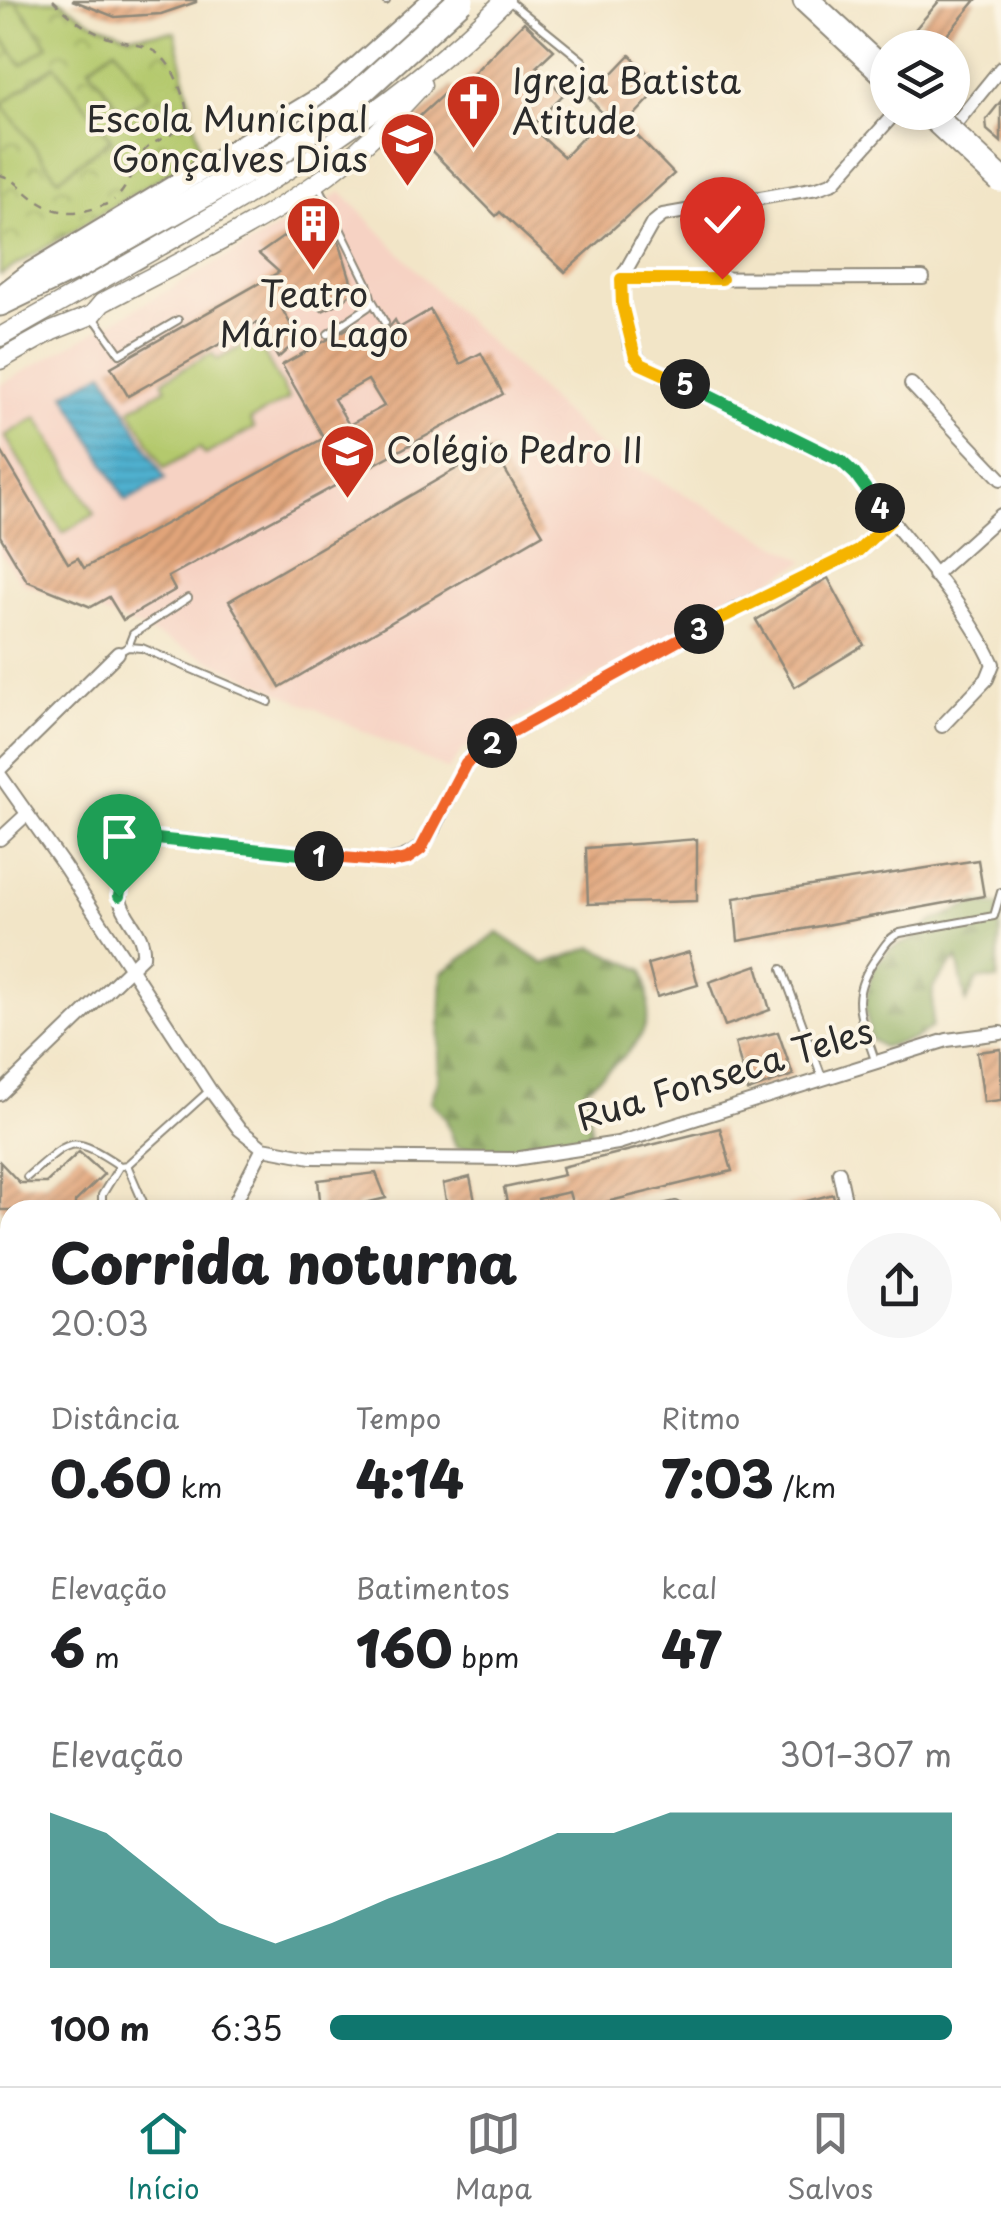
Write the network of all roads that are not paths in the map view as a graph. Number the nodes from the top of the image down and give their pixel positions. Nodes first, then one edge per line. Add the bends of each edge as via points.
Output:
1 (433, 0) edge
2 (461, 0) edge
3 (507, 0) edge
4 (791, 0) edge
5 (806, 0) edge
6 (456, 48) junction
7 (870, 59) edge
8 (583, 62) dead end
9 (1001, 68) edge
10 (870, 72) edge
11 (880, 130) edge
12 (933, 130) edge
13 (948, 130) edge
14 (943, 139) junction
15 (1001, 179) edge
16 (317, 183) junction
17 (1001, 192) edge
18 (923, 278) dead end
19 (621, 279) junction
20 (0, 300) edge
21 (372, 301) junction
22 (92, 315) junction
23 (178, 320) dead end
24 (385, 324) dead end
25 (328, 334) dead end
26 (0, 337) edge
27 (0, 360) edge
28 (910, 384) dead end
29 (1001, 479) edge
30 (1001, 515) edge
31 (890, 521) junction
32 (934, 575) junction
33 (188, 598) dead end
34 (123, 650) junction
35 (269, 702) dead end
36 (942, 726) dead end
37 (0, 772) edge
38 (27, 814) junction
39 (0, 839) edge
40 (1001, 892) edge
41 (782, 969) dead end
42 (132, 970) junction
43 (1001, 1034) edge
44 (875, 1062) junction
45 (822, 1079) junction
46 (210, 1090) junction
47 (0, 1094) edge
48 (262, 1148) junction
49 (124, 1165) junction
50 (839, 1172) dead end
51 (28, 1177) dead end
52 (102, 1200) edge
53 (142, 1200) edge
54 (236, 1200) edge
55 (845, 1200) edge

1 - 20 main road via 330,92 32,272
2 - 20 highway, bridge via 355,97 279,152 81,264
3 - 6 street
3 - 8 lane
4 - 10 street
5 - 7 highway
6 - 16 street via 374,136
6 - 26 street via 283,174
9 - 14 street
11 - 19 street via 834,182 663,216
12 - 14 street
13 - 15 highway, bridge
14 - 17 street
16 - 21 lane
16 - 22 street via 102,303
18 - 19 street
19 - 31 street via 630,345 641,364 841,461
21 - 24 lane
21 - 25 lane
22 - 23 lane via 120,354
22 - 27 street
28 - 29 street
30 - 32 street
31 - 32 street
31 - 42 street via 858,551 732,610 475,754 421,849 407,859 374,862 169,839 147,844 132,857 119,896 144,944
32 - 36 street via 992,664 987,680
33 - 34 lane via 133,634
34 - 35 lane via 142,648
34 - 37 street
37 - 38 street
38 - 39 street
38 - 42 street
40 - 44 lane via 994,916 900,932 868,966 858,992
41 - 45 lane
42 - 46 street
42 - 47 street
43 - 44 street, Rua Fonseca Teles via 948,1040
44 - 45 street, Rua Fonseca Teles
45 - 48 street, Rua Fonseca Teles via 618,1142 514,1159 311,1158
46 - 48 street
46 - 49 lane
48 - 54 street
49 - 51 lane via 72,1143
49 - 52 lane
49 - 53 lane
50 - 55 street

